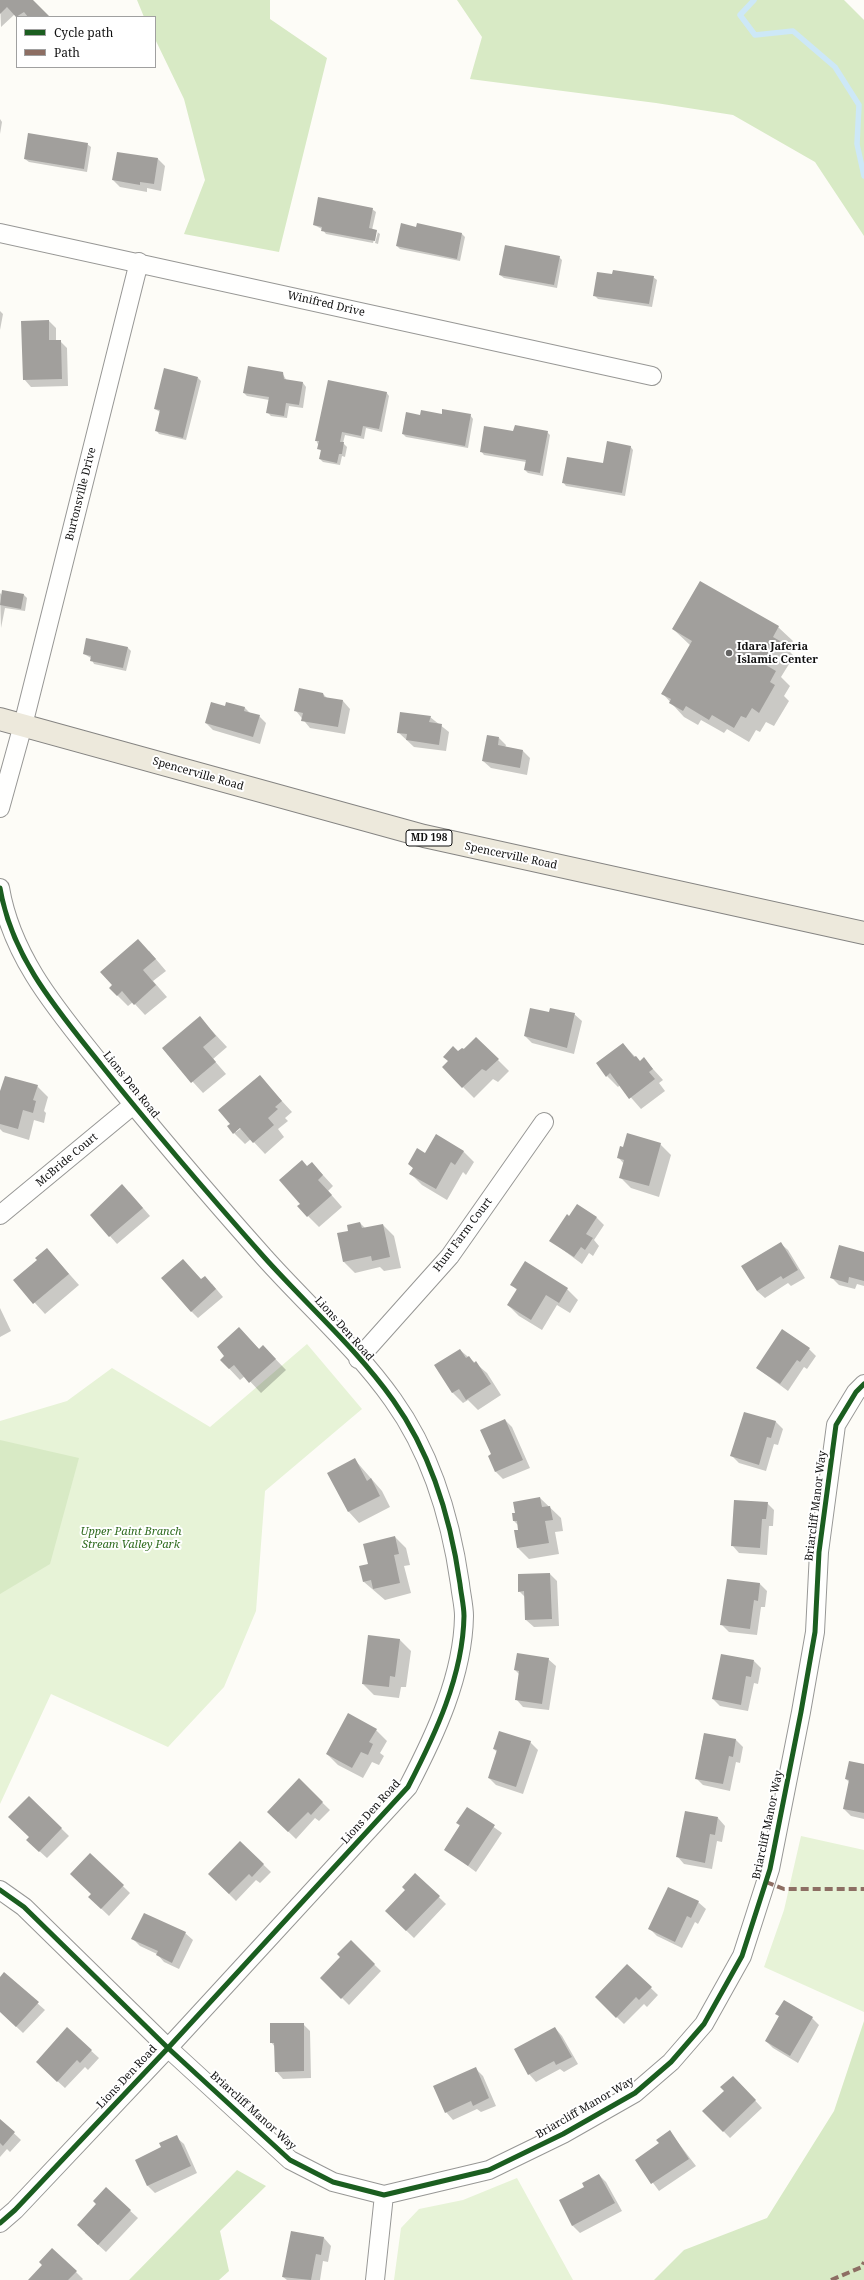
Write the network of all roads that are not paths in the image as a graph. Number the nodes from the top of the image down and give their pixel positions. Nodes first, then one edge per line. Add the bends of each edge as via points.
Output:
1 (0, 233) edge
2 (140, 262) junction
3 (652, 376) dead end
4 (0, 719) edge
5 (23, 725) junction
6 (0, 808) edge
7 (0, 888) edge
8 (864, 933) edge
9 (133, 1105) junction
10 (544, 1122) dead end
11 (0, 1215) edge
12 (358, 1359) junction
13 (864, 1384) edge
14 (0, 1890) edge
15 (168, 2048) junction
16 (384, 2195) junction
17 (0, 2223) edge
18 (375, 2280) edge

1 - 2 street, Winifred Drive
2 - 3 street, Winifred Drive
2 - 5 street, Burtonsville Drive
4 - 5 main road, Spencerville Road / MD 198
5 - 6 street
5 - 8 main road, Spencerville Road / MD 198 via 424,836
7 - 9 street, Lions Den Road via 19,952 48,998
9 - 11 street, McBride Court
9 - 12 street, Lions Den Road via 265,1258
10 - 12 street, Hunt Farm Court via 450,1256
12 - 15 street, Lions Den Road via 393,1400 424,1453 443,1508 456,1561 464,1615 459,1655 449,1694 431,1742 408,1787
13 - 16 street, Briarcliff Manor Way via 856,1392 836,1425 819,1552 815,1632 802,1712 770,1869 742,1956 704,2024 671,2062 635,2093 563,2134 489,2170
14 - 15 street, Briarcliff Manor Way via 24,1907
15 - 16 street, Briarcliff Manor Way via 290,2160 333,2182
15 - 17 street, Lions Den Road
16 - 18 street

